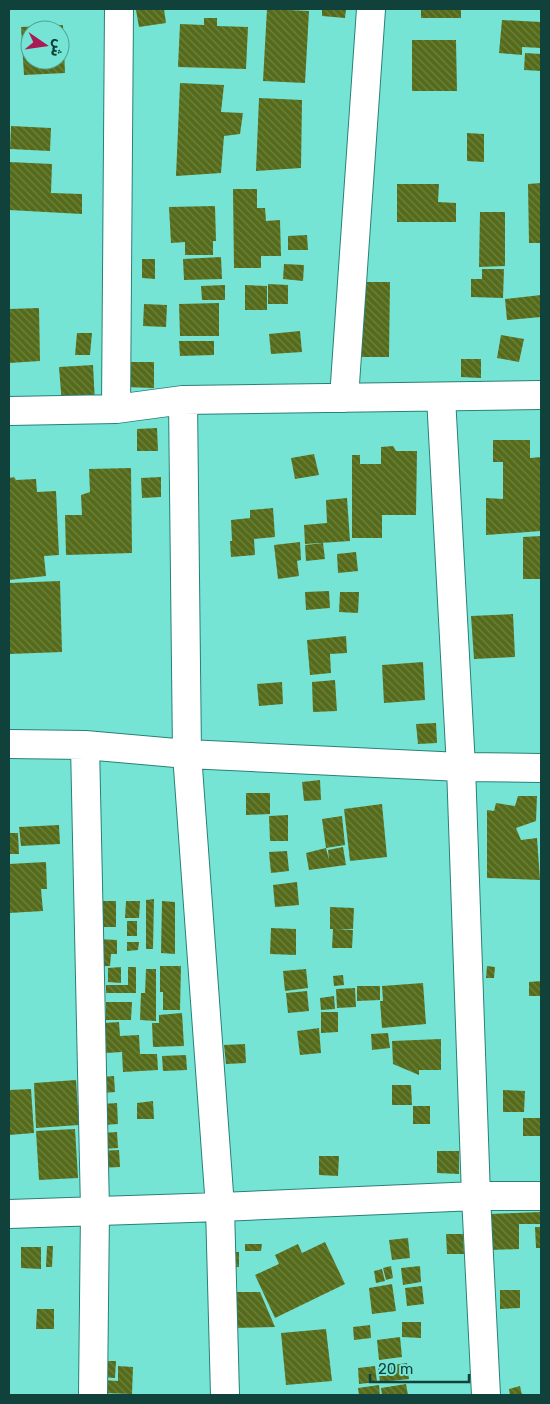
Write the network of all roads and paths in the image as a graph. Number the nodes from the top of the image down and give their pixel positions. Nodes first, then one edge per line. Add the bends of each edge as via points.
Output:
1 (119, 9) edge
2 (371, 9) edge
3 (541, 395) edge
4 (441, 397) junction
5 (344, 398) junction
6 (183, 400) junction
7 (116, 409) junction
8 (9, 411) edge
9 (9, 744) edge
10 (85, 745) junction
11 (187, 754) junction
12 (461, 767) junction
13 (541, 768) edge
14 (476, 1196) junction
15 (541, 1196) edge
16 (220, 1207) junction
17 (95, 1210) junction
18 (9, 1214) edge
19 (93, 1395) edge
20 (225, 1395) edge
21 (486, 1395) edge

1 - 7 street
2 - 5 street
3 - 4 street
4 - 5 street
4 - 12 street
5 - 6 street
6 - 7 street
6 - 11 street
7 - 8 street
9 - 10 street
10 - 11 street
10 - 17 street
11 - 12 street
11 - 16 street
12 - 13 street
12 - 14 street
14 - 15 street
14 - 16 street
14 - 21 street
16 - 17 street
16 - 20 street
17 - 18 street
17 - 19 street

